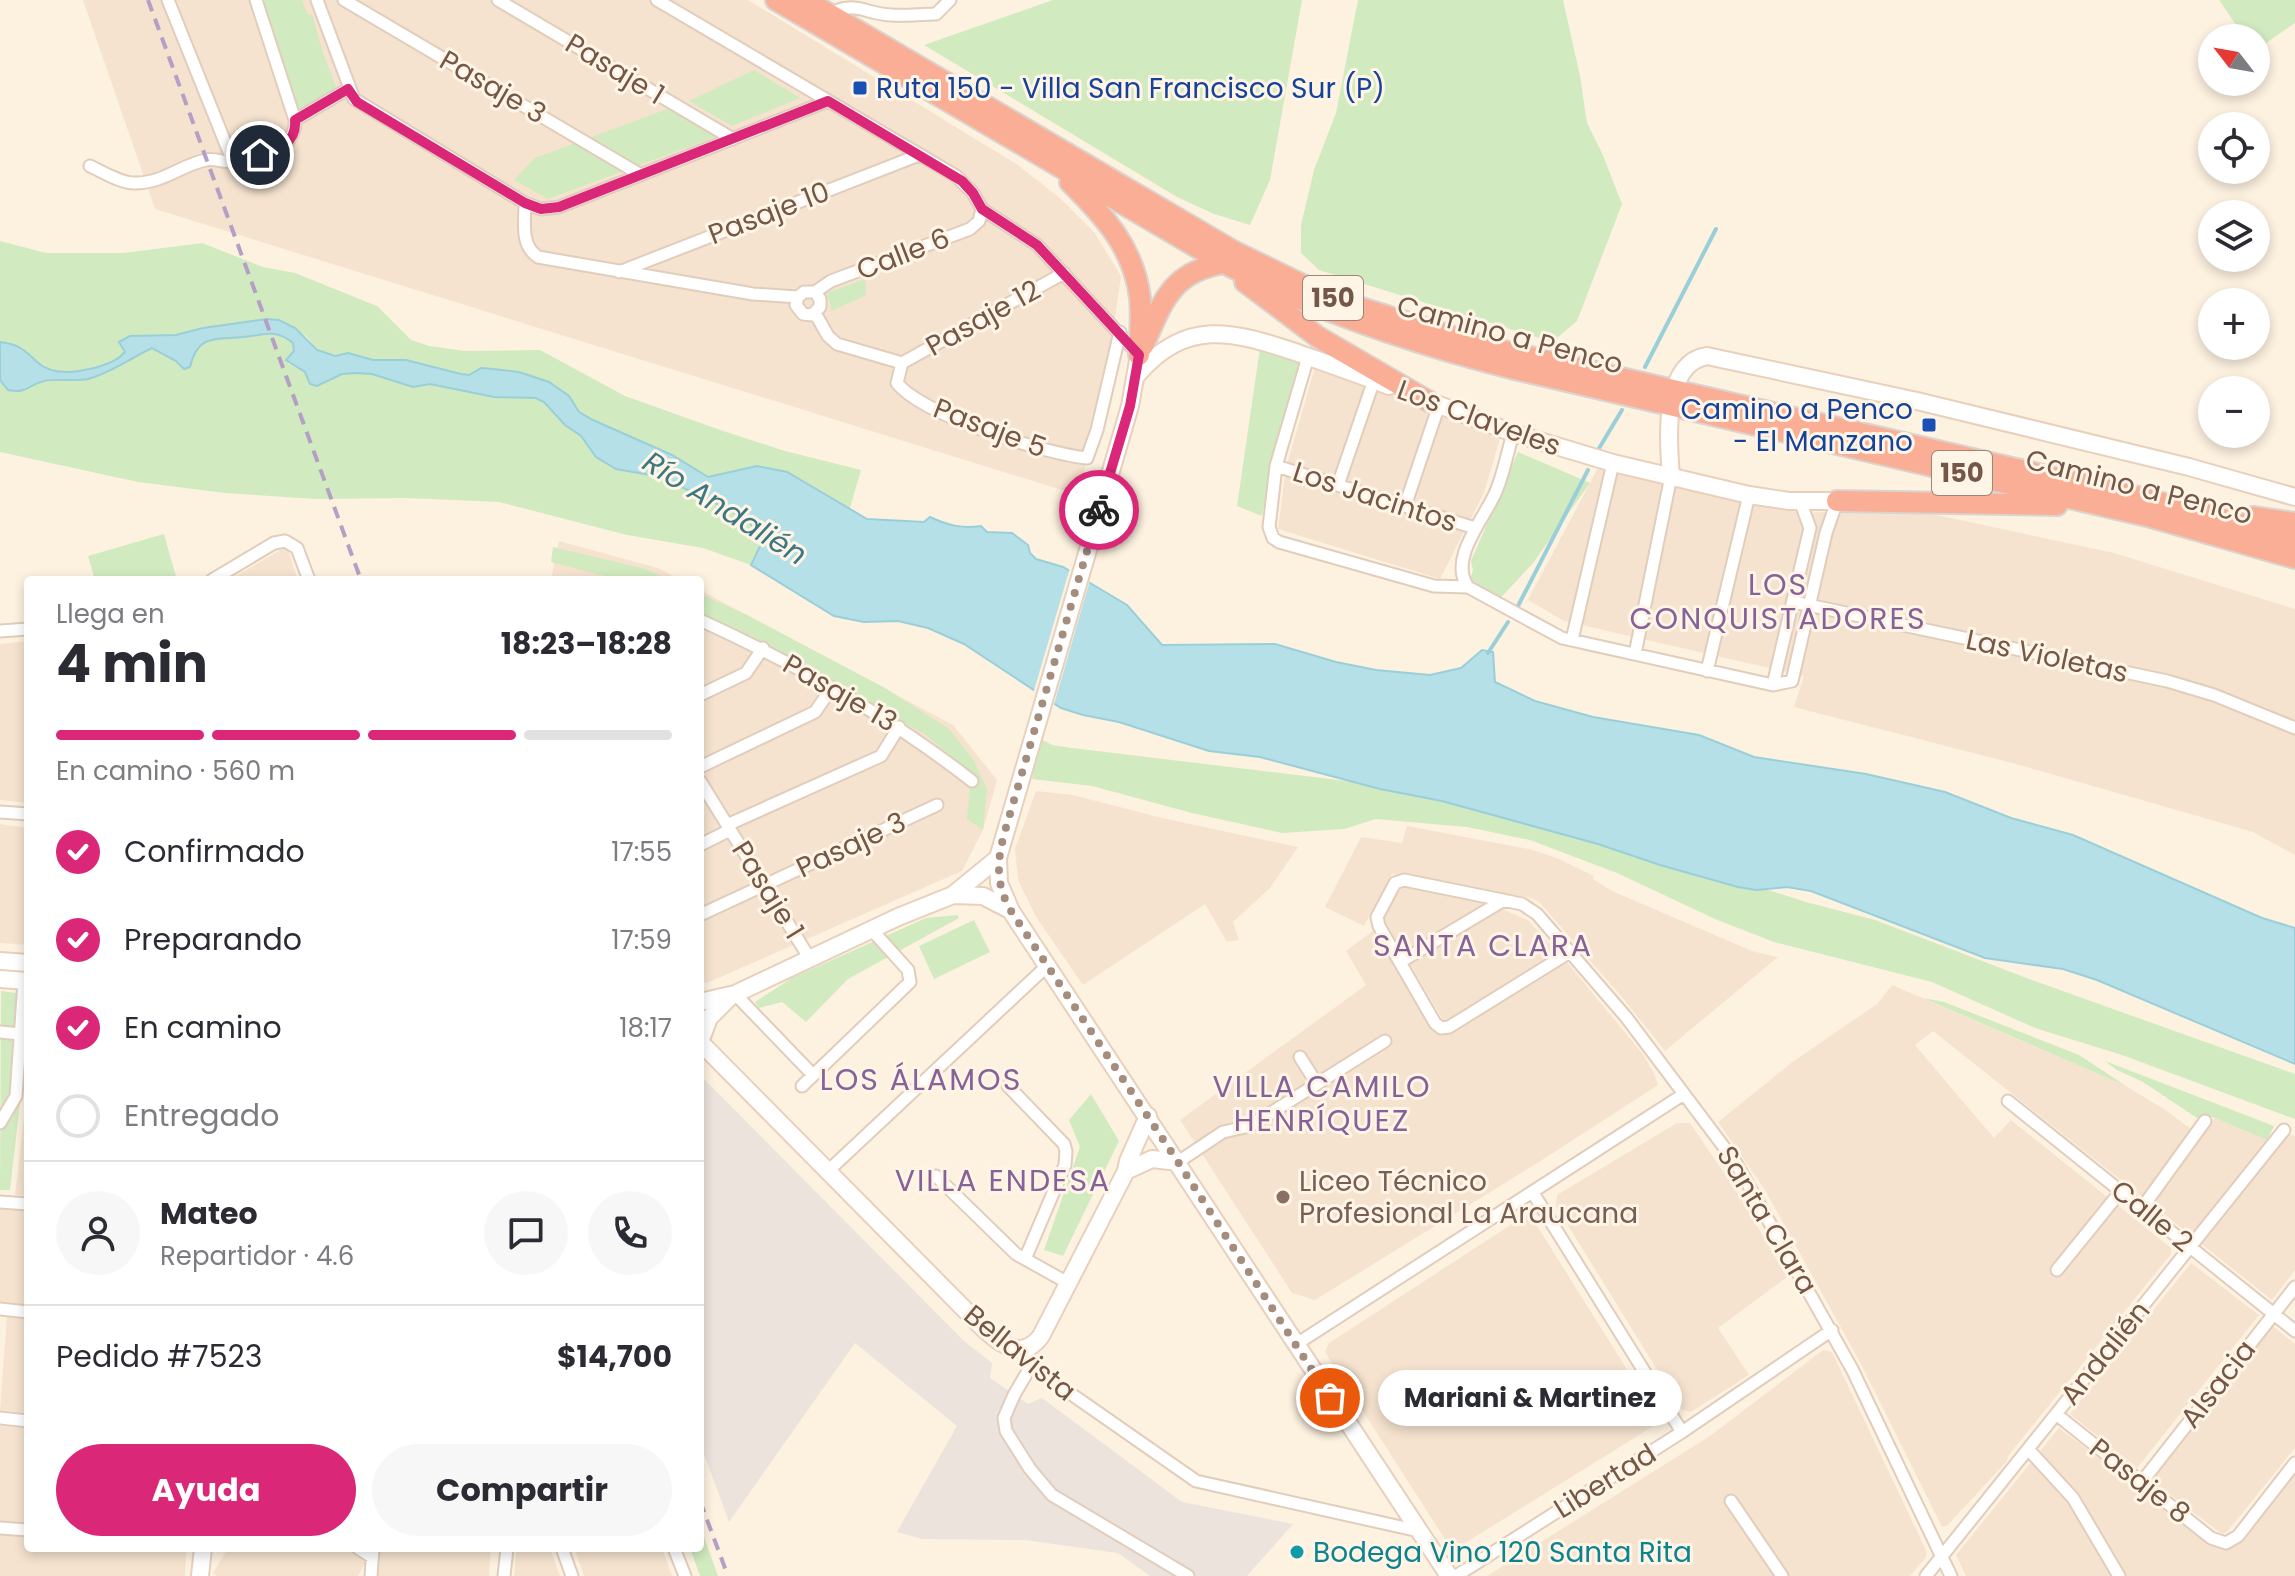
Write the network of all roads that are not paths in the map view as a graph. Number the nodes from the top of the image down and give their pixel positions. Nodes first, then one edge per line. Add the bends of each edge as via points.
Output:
1 (168, 0) edge
2 (256, 0) edge
3 (317, 0) edge
4 (344, 0) edge
5 (498, 0) edge
6 (657, 0) edge
7 (776, 0) edge
8 (805, 0) edge
9 (950, 0) edge
10 (829, 14) junction
11 (348, 89) junction
12 (828, 101) junction
13 (295, 120) junction
14 (733, 139) junction
15 (919, 155) junction
16 (233, 162) junction
17 (1051, 162) junction
18 (90, 166) dead end
19 (641, 175) junction
20 (525, 203) junction
21 (982, 209) junction
22 (1224, 263) junction
23 (619, 272) junction
24 (1064, 273) junction
25 (815, 292) junction
26 (798, 297) junction
27 (815, 313) junction
28 (1120, 332) junction
29 (1308, 357) junction
30 (902, 363) junction
31 (1138, 365) junction
32 (1374, 380) junction
33 (1674, 396) junction
34 (1434, 403) junction
35 (1513, 433) junction
36 (1613, 463) junction
37 (1276, 466) junction
38 (1671, 476) junction
39 (1338, 485) junction
40 (1749, 495) junction
41 (2295, 497) edge
42 (1800, 501) junction
43 (1837, 501) junction
44 (1405, 506) junction
45 (2110, 508) junction
46 (2189, 509) junction
47 (2295, 523) edge
48 (1475, 528) junction
49 (2295, 542) edge
50 (2295, 558) edge
51 (219, 576) edge
52 (308, 576) edge
53 (1468, 587) junction
54 (1794, 602) junction
55 (1809, 606) junction
56 (704, 622) edge
57 (24, 629) edge
58 (0, 631) edge
59 (1572, 640) junction
60 (763, 648) junction
61 (1635, 654) junction
62 (1707, 671) junction
63 (1773, 685) junction
64 (831, 689) junction
65 (704, 693) edge
66 (899, 727) junction
67 (2295, 728) edge
68 (704, 765) edge
69 (972, 781) dead end
70 (704, 787) edge
71 (937, 805) dead end
72 (0, 812) edge
73 (24, 814) edge
74 (729, 828) junction
75 (704, 843) edge
76 (998, 858) junction
77 (764, 885) junction
78 (953, 895) junction
79 (1504, 900) junction
80 (1011, 911) junction
81 (704, 913) edge
82 (872, 930) junction
83 (1570, 952) junction
84 (810, 959) junction
85 (0, 961) edge
86 (1400, 962) junction
87 (24, 963) edge
88 (1047, 966) junction
89 (0, 979) edge
90 (24, 981) edge
91 (735, 994) junction
92 (24, 999) edge
93 (704, 1001) edge
94 (704, 1031) edge
95 (0, 1032) edge
96 (20, 1034) junction
97 (1385, 1041) dead end
98 (704, 1046) edge
99 (1300, 1057) dead end
100 (813, 1075) junction
101 (1317, 1084) junction
102 (802, 1086) dead end
103 (1008, 1086) dead end
104 (1684, 1094) junction
105 (22, 1096) edge
106 (2008, 1101) dead end
107 (1148, 1116) junction
108 (2205, 1121) dead end
109 (0, 1123) edge
110 (2284, 1130) dead end
111 (1178, 1162) junction
112 (828, 1171) junction
113 (1126, 1171) junction
114 (936, 1176) dead end
115 (2121, 1191) junction
116 (1533, 1193) junction
117 (0, 1202) edge
118 (24, 1204) edge
119 (2142, 1208) junction
120 (2190, 1247) junction
121 (1025, 1259) junction
122 (2057, 1270) dead end
123 (1068, 1283) junction
124 (2295, 1287) edge
125 (0, 1309) edge
126 (24, 1312) edge
127 (2274, 1313) junction
128 (1832, 1330) junction
129 (2295, 1331) edge
130 (1295, 1345) junction
131 (1022, 1350) junction
132 (1031, 1366) junction
133 (2056, 1414) junction
134 (0, 1418) edge
135 (24, 1421) edge
136 (1682, 1432) junction
137 (2028, 1449) junction
138 (2295, 1463) edge
139 (2141, 1483) junction
140 (1731, 1501) dead end
141 (0, 1528) edge
142 (24, 1530) edge
143 (1419, 1531) junction
144 (203, 1552) edge
145 (507, 1552) edge
146 (563, 1552) edge
147 (676, 1552) edge
148 (373, 1553) edge
149 (1942, 1556) junction
150 (200, 1576) edge
151 (371, 1576) edge
152 (504, 1576) edge
153 (572, 1576) edge
154 (685, 1576) edge
155 (1188, 1576) edge
156 (1449, 1576) edge
157 (1456, 1576) edge
158 (1782, 1576) edge
159 (1926, 1576) edge
160 (1951, 1576) edge
161 (2119, 1576) edge

1 - 16 street
2 - 13 street
3 - 11 street
4 - 19 street, Pasaje 3
5 - 14 street, Pasaje 1
6 - 12 street
7 - 17 highway, Camino a Penco / 150
8 - 10 highway, Camino a Penco / 150
9 - 10 street via 936,14 887,15 858,6
10 - 33 highway, Camino a Penco / 150 via 1222,245 1305,286 1467,342
11 - 13 street
11 - 20 street via 357,102
12 - 14 street
12 - 15 street
13 - 16 street via 296,129 286,144
14 - 19 street
15 - 21 street via 962,181
15 - 23 street, Pasaje 10
16 - 18 street via 206,159 158,181 132,184
17 - 22 highway, Camino a Penco / 150
17 - 31 highway via 1102,214 1124,246 1140,301
19 - 20 street via 553,208
20 - 23 street via 525,241 532,254
21 - 24 street via 1024,235
21 - 25 street, Calle 6 via 970,229 831,281
22 - 31 highway via 1191,272 1173,286
22 - 33 highway, Camino a Penco / 150 via 1321,308 1433,347 1515,369
22 - 34 highway via 1297,323
23 - 26 street
24 - 28 street
24 - 30 street, Pasaje 12
25 - 26 street, Calle 6
25 - 27 street via 821,303
26 - 27 street via 800,312
27 - 30 street via 837,344
28 - 30 street, Pasaje 5 via 1087,458 1063,456 980,429 905,394 897,383
28 - 31 street
29 - 31 main road, Los Claveles via 1254,339 1211,333 1190,337
29 - 32 main road, Los Claveles
29 - 37 street
31 - 76 main road
32 - 34 main road, Los Claveles
32 - 39 street
33 - 38 main road
33 - 41 main road via 1688,363 1723,357
33 - 45 highway, Camino a Penco / 150
33 - 46 highway, Camino a Penco / 150
34 - 35 main road, Los Claveles
34 - 44 street
35 - 36 main road, Los Claveles
35 - 48 street via 1498,487
36 - 38 main road, Los Claveles
36 - 59 street
37 - 39 street, Los Jacintos
37 - 53 street via 1269,527 1279,542 1434,586
38 - 40 main road, Los Claveles
38 - 61 street
39 - 44 street, Los Jacintos
40 - 42 main road, Los Claveles
40 - 62 street
42 - 43 main road, Los Claveles
42 - 54 street via 1810,528
43 - 45 highway
43 - 55 street
44 - 48 street, Los Jacintos
45 - 50 highway, Camino a Penco / 150
46 - 47 highway
46 - 49 highway, Camino a Penco / 150
48 - 53 street via 1462,563
51 - 52 street via 274,543 290,542
53 - 59 street
54 - 55 street, Las Violetas
54 - 63 street
55 - 63 street via 1792,681
55 - 67 street, Las Violetas via 2167,681
56 - 60 street, Pasaje 13
57 - 58 street
59 - 61 street
60 - 64 street, Pasaje 13
60 - 65 street via 746,673
61 - 62 street
62 - 63 street
64 - 66 street, Pasaje 13
64 - 68 street via 815,712
66 - 69 street, Pasaje 13
66 - 74 street via 881,756
70 - 74 street, Pasaje 1
71 - 77 street, Pasaje 3
72 - 73 street
74 - 75 street
74 - 77 street, Pasaje 1
76 - 78 main road
76 - 80 main road via 999,883
77 - 81 street, Pasaje 3
77 - 84 street, Pasaje 1
78 - 80 main road via 983,896
78 - 82 main road
79 - 83 street, Santa Clara via 1537,914
79 - 86 street
79 - 86 street via 1397,881 1377,920
80 - 88 main road
82 - 84 main road
82 - 100 street via 908,970 910,982
83 - 86 street via 1441,1028
83 - 104 street, Santa Clara
84 - 91 main road
85 - 87 main road
88 - 107 main road
88 - 112 street
89 - 90 main road
91 - 93 main road
91 - 94 main road via 709,1018
91 - 100 street
92 - 96 street
95 - 96 street
96 - 105 street
97 - 101 street
98 - 112 main road, Bellavista
99 - 101 street
100 - 102 street
101 - 111 street via 1250,1126 1223,1132
103 - 121 street via 1066,1151 1065,1165
104 - 116 street
104 - 128 street, Santa Clara via 1750,1186
105 - 109 street
106 - 115 street, Calle 2
107 - 111 main road
107 - 113 main road
108 - 119 street
110 - 120 street, Andalién
111 - 113 main road via 1152,1159
111 - 130 main road
112 - 131 main road, Bellavista via 992,1337
113 - 123 main road
114 - 121 street
115 - 119 street, Calle 2
115 - 122 street
116 - 130 street
116 - 136 street
117 - 118 street
119 - 120 street, Calle 2
120 - 127 street, Calle 2
120 - 133 street, Andalién
121 - 123 street
123 - 131 main road via 1038,1340
124 - 127 street, Alsacia
125 - 126 street
127 - 129 street, Calle 2
127 - 139 street, Alsacia
128 - 136 street, Libertad
128 - 149 street, Santa Clara
130 - 143 main road
131 - 132 street, Bellavista
132 - 143 street, Bellavista via 1196,1481
132 - 155 street via 1004,1418 1006,1431 1030,1469 1052,1495
133 - 137 street, Andalién
133 - 139 street, Pasaje 8
134 - 135 street
136 - 157 street, Libertad
137 - 149 street, Andalién
137 - 161 street via 2073,1498
138 - 139 street, Pasaje 8 via 2238,1536 2226,1543 2211,1538
140 - 158 street
141 - 142 street
143 - 156 main road
144 - 150 main road
145 - 152 street
146 - 153 street
147 - 154 street
148 - 151 street
149 - 159 street, Andalién
149 - 160 street, Santa Clara

